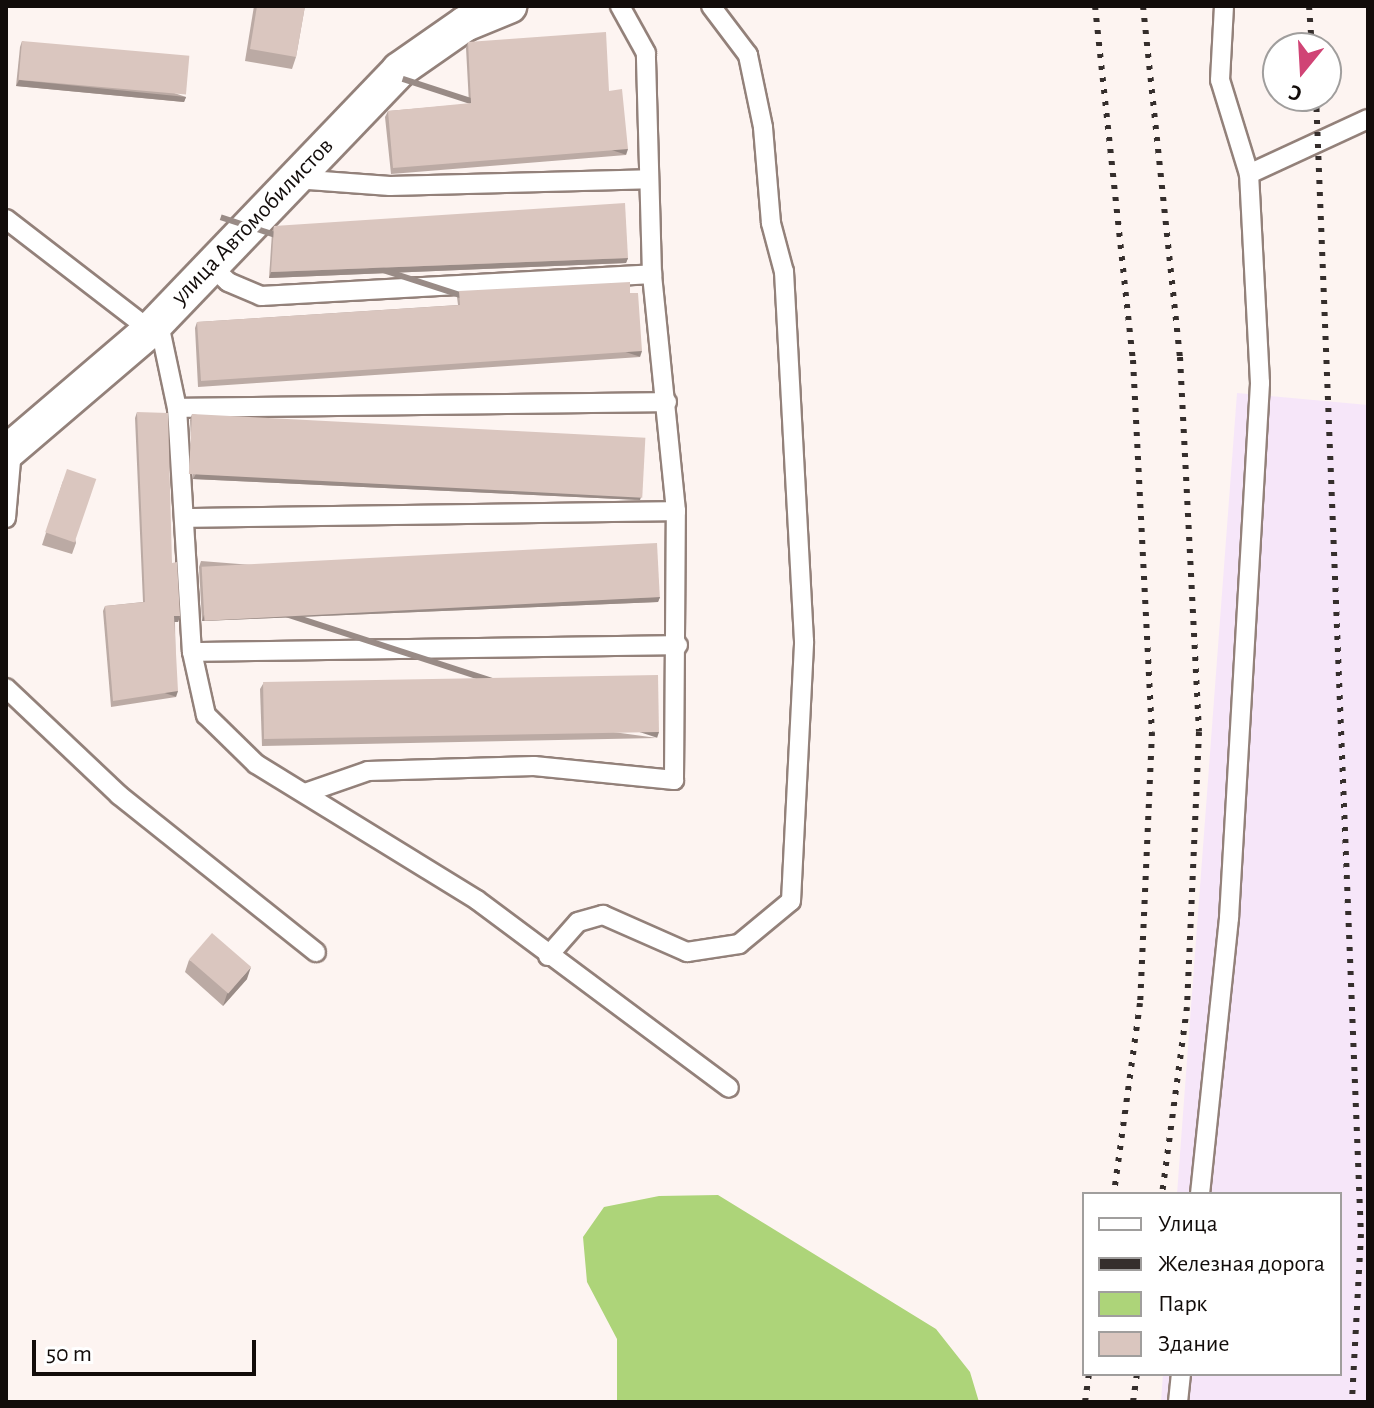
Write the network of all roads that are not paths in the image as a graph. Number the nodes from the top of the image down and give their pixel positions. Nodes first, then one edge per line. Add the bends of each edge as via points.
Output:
1 (509, 6) edge
2 (620, 6) edge
3 (711, 6) edge
4 (1224, 6) edge
5 (1368, 119) edge
6 (1249, 174) junction
7 (295, 179) junction
8 (649, 179) junction
9 (6, 219) edge
10 (211, 266) junction
11 (652, 274) junction
12 (150, 330) junction
13 (667, 402) junction
14 (177, 408) junction
15 (9, 451) edge
16 (676, 511) junction
17 (6, 518) edge
18 (184, 518) junction
19 (678, 645) junction
20 (192, 652) junction
21 (6, 688) edge
22 (305, 793) junction
23 (316, 952) dead end
24 (548, 956) junction
25 (729, 1088) dead end
26 (1200, 1192) edge
27 (1181, 1376) edge
28 (1178, 1402) edge

1 - 7 street, улица Автомобилистов via 465,24 399,70
2 - 8 lane via 646,53
3 - 24 lane via 748,55 763,127 771,223 784,272 804,641 791,901 739,944 687,952 603,915 578,922
4 - 6 lane via 1220,80
5 - 6 lane
6 - 26 lane via 1260,383 1253,537 1229,918
7 - 8 lane via 390,186
7 - 10 street, улица Автомобилистов
8 - 11 lane
9 - 12 lane
10 - 11 lane via 228,282 261,296
10 - 12 street, улица Автомобилистов
11 - 13 lane
12 - 14 lane via 161,333
12 - 15 street, улица Автомобилистов
13 - 14 lane
13 - 16 lane
14 - 18 lane
15 - 17 lane
16 - 18 lane
16 - 19 lane
18 - 20 lane
19 - 20 lane
19 - 22 lane via 674,780 534,766 368,771
20 - 22 lane via 206,715 256,764
21 - 23 lane via 119,795
22 - 24 lane via 477,900
24 - 25 lane
27 - 28 lane

